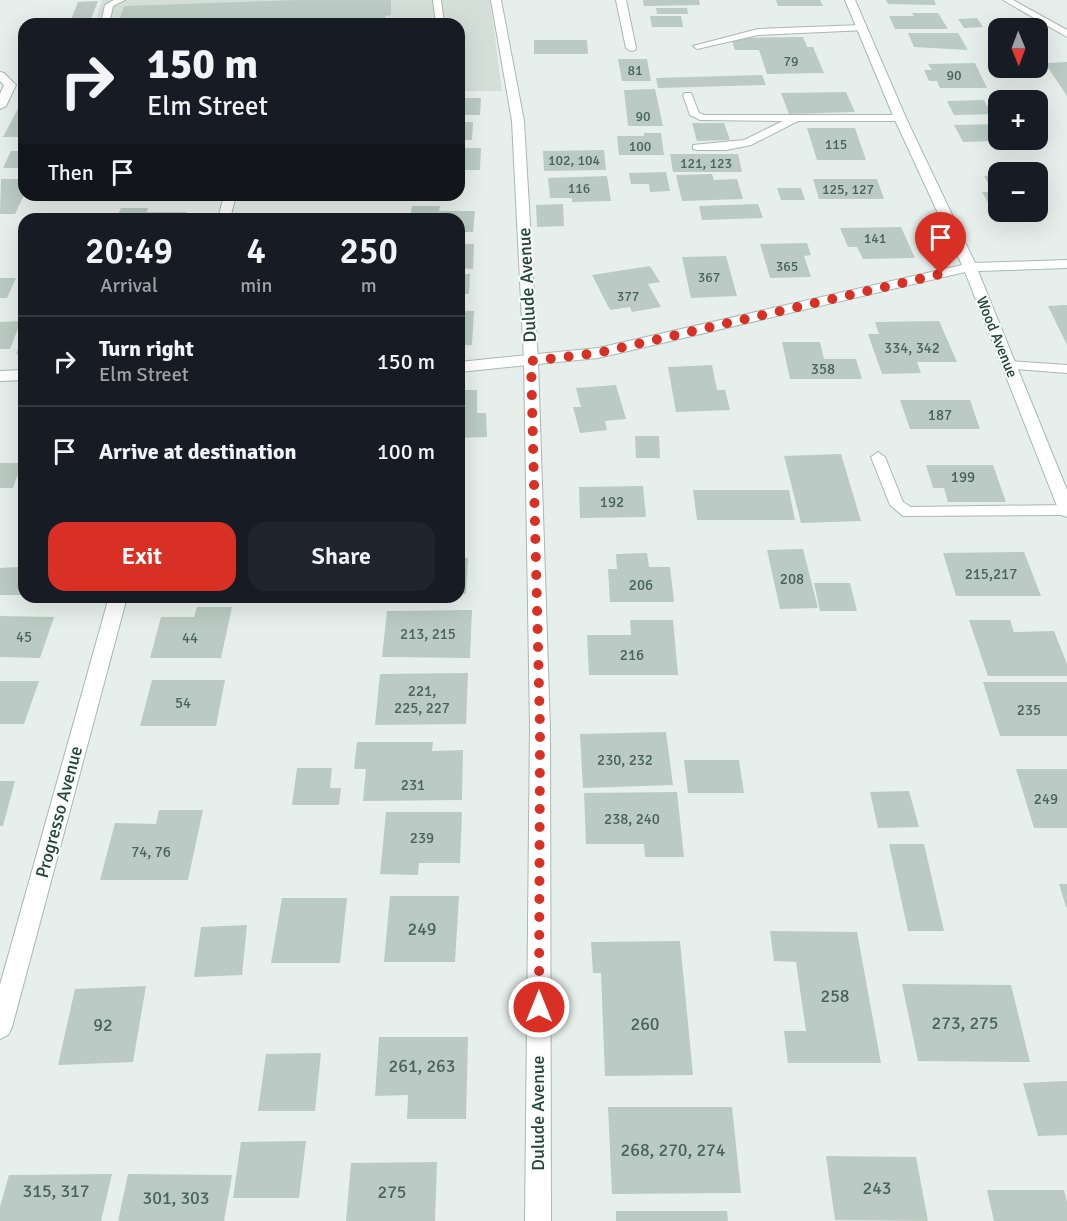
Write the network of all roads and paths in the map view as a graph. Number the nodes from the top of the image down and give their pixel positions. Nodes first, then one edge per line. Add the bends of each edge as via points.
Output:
1 (121, 0) edge
2 (438, 0) edge
3 (496, 0) edge
4 (621, 0) edge
5 (850, 0) edge
6 (1007, 0) edge
7 (106, 18) edge
8 (440, 18) edge
9 (863, 28) junction
10 (1067, 34) edge
11 (697, 46) dead end
12 (631, 48) dead end
13 (2, 76) edge
14 (688, 95) dead end
15 (0, 106) edge
16 (900, 118) junction
17 (805, 119) junction
18 (697, 147) dead end
19 (1067, 264) edge
20 (970, 267) junction
21 (531, 361) junction
22 (1009, 365) junction
23 (465, 366) edge
24 (1067, 369) edge
25 (18, 375) edge
26 (0, 376) edge
27 (878, 457) dead end
28 (1067, 510) edge
29 (116, 603) edge
30 (0, 1027) edge
31 (538, 1221) edge

1 - 7 lane via 109,5
2 - 8 lane
3 - 21 street, Dulude Avenue via 518,121
4 - 12 street
5 - 9 street, Wood Avenue
6 - 10 lane
9 - 11 lane via 758,32
9 - 16 street, Wood Avenue
13 - 15 street via 10,85
14 - 17 lane via 695,115 703,118
16 - 17 lane
16 - 20 street, Wood Avenue
17 - 18 lane via 780,124 754,141
19 - 20 street
20 - 21 street via 598,353
20 - 22 street, Wood Avenue
21 - 23 street
21 - 31 street, Dulude Avenue via 540,728
22 - 24 lane
22 - 28 street, Wood Avenue
25 - 26 street
27 - 28 lane via 897,505 908,512
29 - 30 street, Progresso Avenue

